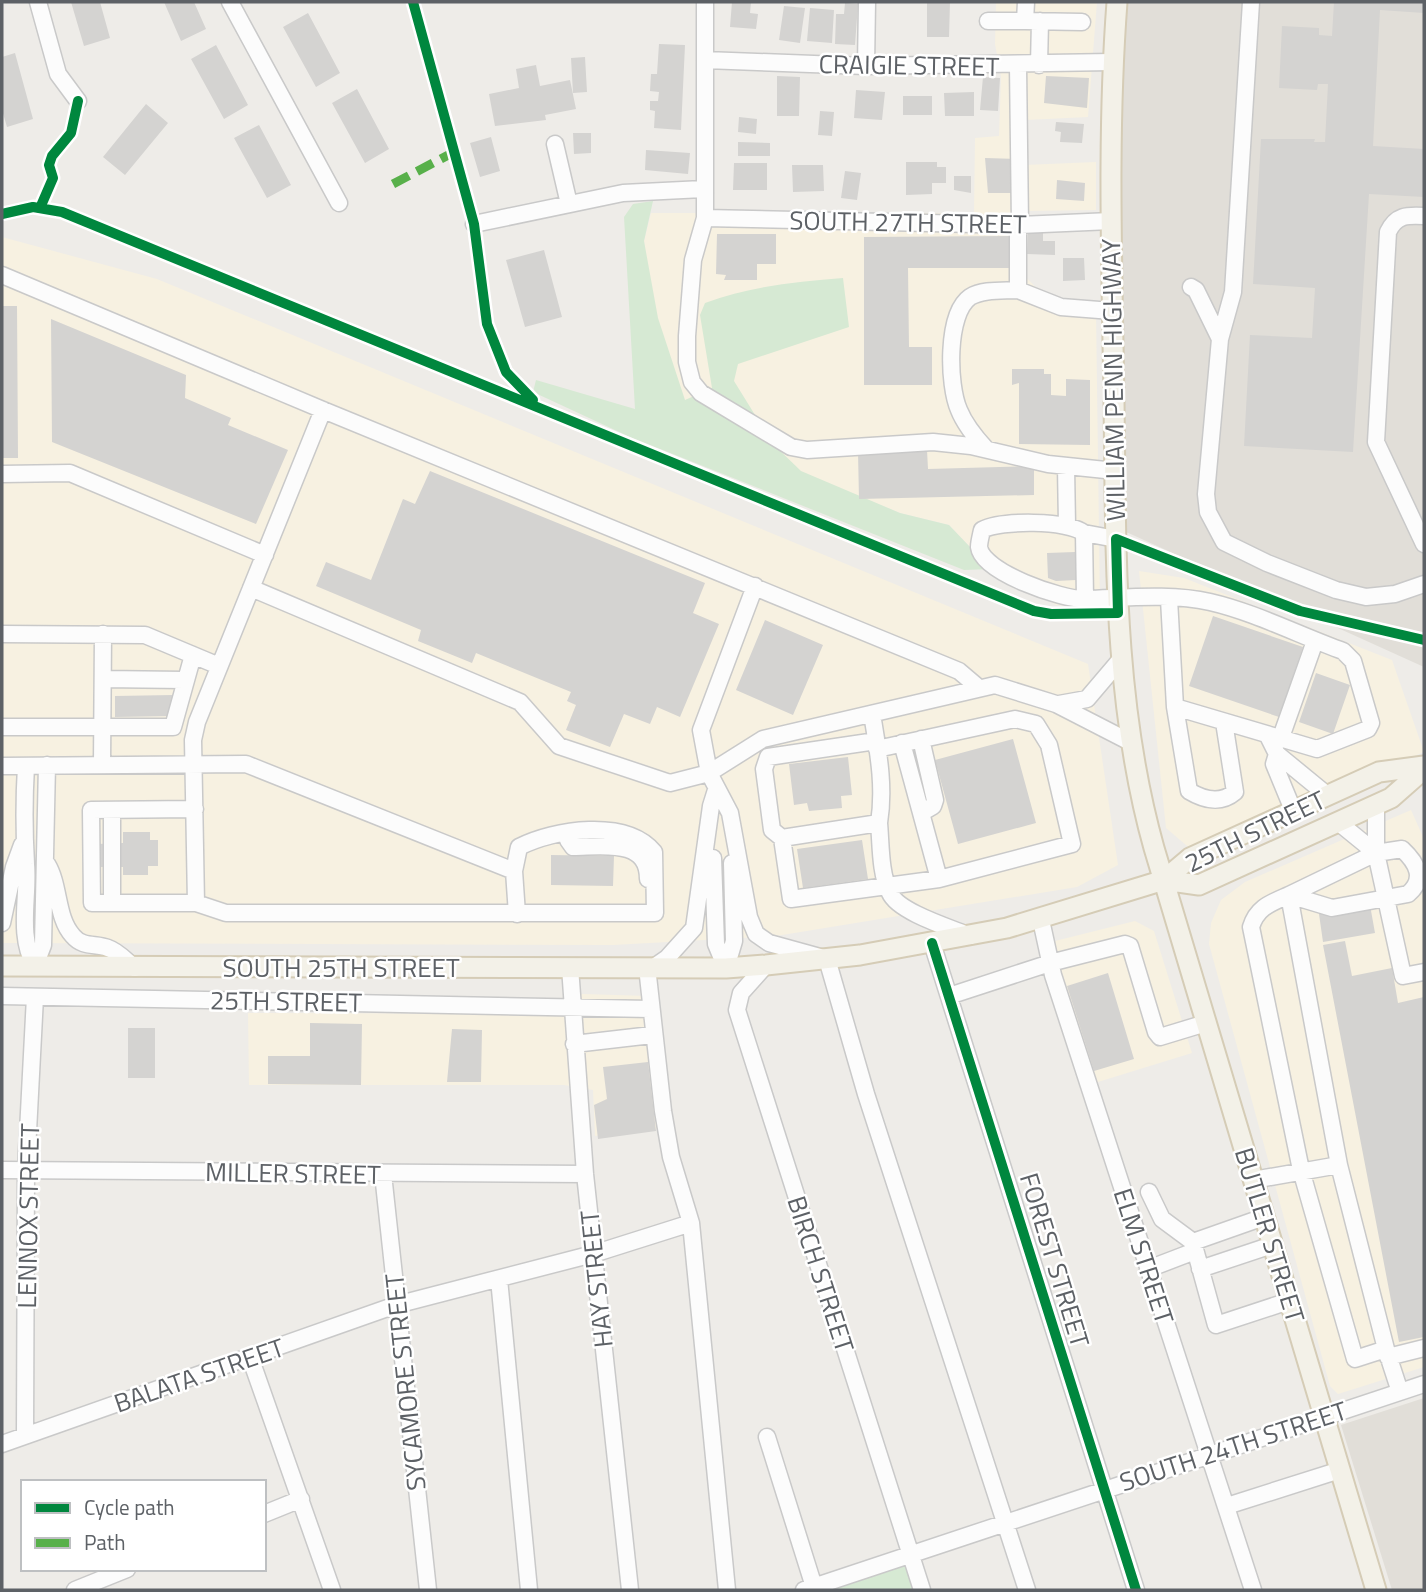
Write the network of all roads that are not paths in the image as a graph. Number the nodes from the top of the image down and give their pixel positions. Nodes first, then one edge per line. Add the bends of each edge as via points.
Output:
1 (38, 2) edge
2 (230, 2) edge
3 (705, 2) edge
4 (867, 2) edge
5 (1026, 2) edge
6 (1117, 2) edge
7 (1251, 2) edge
8 (988, 21) dead end
9 (1032, 21) junction
10 (1082, 22) dead end
11 (705, 60) junction
12 (1112, 62) junction
13 (1039, 65) junction
14 (866, 66) junction
15 (1018, 66) junction
16 (78, 102) dead end
17 (555, 144) dead end
18 (703, 189) junction
19 (340, 203) dead end
20 (569, 204) junction
21 (1424, 216) edge
22 (705, 218) junction
23 (1111, 221) junction
24 (474, 224) dead end
25 (1019, 225) junction
26 (2, 275) edge
27 (1191, 286) dead end
28 (1018, 290) junction
29 (1112, 311) junction
30 (1220, 339) junction
31 (323, 410) junction
32 (986, 449) junction
33 (1066, 467) junction
34 (1115, 471) junction
35 (2, 474) edge
36 (1067, 525) junction
37 (1084, 533) junction
38 (1116, 539) junction
39 (1424, 544) edge
40 (265, 555) junction
41 (1424, 584) edge
42 (755, 586) junction
43 (251, 588) junction
44 (1117, 598) junction
45 (1085, 599) junction
46 (1169, 599) junction
47 (2, 634) edge
48 (103, 634) junction
49 (1315, 640) junction
50 (193, 655) junction
51 (1121, 659) junction
52 (219, 666) junction
53 (103, 679) junction
54 (184, 680) junction
55 (979, 688) junction
56 (1056, 704) junction
57 (1175, 706) junction
58 (872, 714) junction
59 (1224, 722) junction
60 (103, 726) junction
61 (2, 727) edge
62 (920, 739) junction
63 (1130, 742) junction
64 (902, 743) junction
65 (1275, 743) junction
66 (877, 745) junction
67 (102, 764) junction
68 (47, 765) junction
69 (194, 765) junction
70 (2, 766) edge
71 (26, 766) junction
72 (1424, 768) edge
73 (709, 773) junction
74 (716, 789) junction
75 (1327, 795) junction
76 (1376, 804) junction
77 (195, 809) junction
78 (1293, 810) junction
79 (730, 813) junction
80 (921, 813) junction
81 (711, 814) junction
82 (1338, 822) junction
83 (878, 823) junction
84 (568, 833) junction
85 (782, 838) junction
86 (22, 845) junction
87 (1376, 853) junction
88 (47, 864) junction
89 (514, 871) junction
90 (939, 879) junction
91 (1164, 880) junction
92 (887, 885) junction
93 (1289, 895) junction
94 (1386, 898) junction
95 (196, 903) junction
96 (651, 913) junction
97 (517, 914) junction
98 (1041, 920) junction
99 (2, 923) edge
100 (970, 936) junction
101 (932, 943) junction
102 (827, 959) junction
103 (1050, 963) junction
104 (766, 965) junction
105 (2, 966) edge
106 (35, 966) junction
107 (570, 967) junction
108 (650, 967) junction
109 (135, 968) junction
110 (726, 968) junction
111 (1424, 972) edge
112 (2, 996) edge
113 (949, 996) junction
114 (35, 997) junction
115 (571, 1006) junction
116 (650, 1009) junction
117 (1206, 1023) junction
118 (652, 1035) junction
119 (574, 1044) junction
120 (1339, 1165) junction
121 (2, 1170) edge
122 (26, 1170) junction
123 (1301, 1170) junction
124 (383, 1174) junction
125 (585, 1174) junction
126 (1253, 1180) junction
127 (1149, 1192) dead end
128 (1264, 1217) junction
129 (691, 1223) junction
130 (1272, 1245) junction
131 (1194, 1246) junction
132 (593, 1254) junction
133 (1149, 1269) junction
134 (1200, 1269) junction
135 (499, 1279) junction
136 (1289, 1301) junction
137 (396, 1305) junction
138 (1424, 1348) edge
139 (1387, 1353) junction
140 (250, 1357) junction
141 (1424, 1384) edge
142 (1400, 1392) junction
143 (1324, 1417) junction
144 (25, 1435) junction
145 (767, 1437) dead end
146 (2, 1444) edge
147 (1209, 1454) junction
148 (1340, 1470) junction
149 (1103, 1489) junction
150 (301, 1499) junction
151 (1233, 1504) dead end
152 (266, 1513) edge
153 (1005, 1522) junction
154 (910, 1553) junction
155 (122, 1571) edge
156 (811, 1589) edge
157 (75, 1590) edge
158 (332, 1590) edge
159 (428, 1590) edge
160 (529, 1590) edge
161 (631, 1590) edge
162 (727, 1590) edge
163 (922, 1590) edge
164 (1027, 1590) edge
165 (1136, 1590) edge
166 (1253, 1590) edge
167 (1376, 1590) edge

1 - 16 street via 58,74
2 - 19 street
3 - 11 street
4 - 14 street
5 - 9 street
6 - 12 main road, WILLIAM PENN HIGHWAY
7 - 30 street via 1233,292
8 - 9 street
9 - 10 street
9 - 13 street
11 - 14 street, CRAIGIE STREET
11 - 18 street
12 - 13 street, CRAIGIE STREET
12 - 23 main road, WILLIAM PENN HIGHWAY
13 - 15 street, CRAIGIE STREET
14 - 15 street, CRAIGIE STREET
15 - 25 street
17 - 20 street
18 - 20 street via 623,193
18 - 22 street
20 - 24 street
21 - 39 street via 1402,216 1388,232 1376,442
22 - 25 street, SOUTH 27TH STREET
22 - 32 street via 693,260 687,336 687,362 692,382 701,393 791,447 807,450 933,442
23 - 25 street, SOUTH 27TH STREET
23 - 29 main road, WILLIAM PENN HIGHWAY
25 - 28 street
26 - 31 street
27 - 30 street
28 - 29 street via 1061,307
28 - 32 street via 971,296 958,310 951,375 958,408
29 - 34 main road, WILLIAM PENN HIGHWAY
30 - 41 street via 1206,494 1208,512 1224,542 1355,595 1376,597
31 - 40 street
31 - 42 street
32 - 33 street
33 - 34 street
33 - 36 street
34 - 38 main road, WILLIAM PENN HIGHWAY
35 - 40 street via 70,473
36 - 37 street
36 - 45 street via 993,524 982,530 979,548 986,560 1033,586 1057,597
37 - 38 street
37 - 45 street
38 - 44 main road, WILLIAM PENN HIGHWAY
40 - 43 street
42 - 55 street via 959,671
42 - 73 street via 701,730
43 - 52 street
43 - 73 street via 520,702 559,746 670,783
44 - 45 street
44 - 46 street
44 - 51 main road, WILLIAM PENN HIGHWAY
46 - 49 street via 1210,603
46 - 57 street
47 - 48 street
48 - 50 street via 145,635
48 - 53 street
49 - 65 street
49 - 65 street via 1343,651 1353,661 1371,723 1368,729 1317,749
50 - 52 street
50 - 54 street
51 - 56 street via 1087,699
51 - 63 main road, WILLIAM PENN HIGHWAY
52 - 69 street via 197,722
53 - 54 street
53 - 60 street
54 - 60 street via 173,727
55 - 56 street via 1008,687
55 - 58 street
56 - 63 street
57 - 59 street
57 - 59 street via 1189,791 1207,799 1228,798 1234,792
58 - 66 street
58 - 73 street via 763,739
59 - 65 street
60 - 61 street
60 - 67 street
62 - 64 street
62 - 80 street via 935,800
62 - 90 street via 1015,719 1036,724 1049,745 1072,844
63 - 91 main road, WILLIAM PENN HIGHWAY via 1142,806
64 - 66 street
64 - 80 street
65 - 75 street
65 - 78 street via 1274,764
66 - 83 street via 884,795
66 - 85 street via 772,754 764,769 772,830
67 - 68 street
67 - 69 street
68 - 71 street
68 - 88 street
69 - 77 street
69 - 89 street via 246,764
70 - 71 street
71 - 86 street
72 - 75 main road, 25TH STREET via 1379,772
72 - 76 main road, 25TH STREET via 1391,798
73 - 74 street
74 - 79 street
74 - 81 street
75 - 78 main road, 25TH STREET
76 - 82 main road, 25TH STREET
76 - 87 street
77 - 95 street
77 - 95 street via 91,810 92,903
78 - 91 main road, 25TH STREET via 1190,858
79 - 102 street via 756,934 769,943
79 - 110 street via 734,942
80 - 90 street
81 - 108 street via 694,928 667,958
81 - 110 street via 716,944
82 - 87 street
82 - 91 main road, 25TH STREET via 1199,884
83 - 85 street
83 - 92 street
84 - 89 street via 519,847
84 - 96 street via 573,847 636,851 648,871
84 - 96 street via 626,835 647,843 654,852
85 - 92 street via 791,899
86 - 99 street
86 - 106 street via 26,948
87 - 93 street
87 - 94 street
87 - 94 street via 1402,849 1418,866 1416,888
88 - 106 street via 43,945
88 - 109 street via 74,938 108,948
89 - 97 street
90 - 92 street
91 - 98 main road, SOUTH 25TH STREET
91 - 117 main road, BUTLER STREET
92 - 100 street via 898,903
93 - 94 street via 1332,908
93 - 120 street
93 - 123 street via 1254,914 1251,927
94 - 111 street via 1403,976
95 - 97 street via 226,913
96 - 97 street
98 - 100 main road, SOUTH 25TH STREET
98 - 103 street, ELM STREET
100 - 101 main road, SOUTH 25TH STREET
101 - 102 main road, SOUTH 25TH STREET
101 - 113 street, FOREST STREET
102 - 104 main road, SOUTH 25TH STREET
102 - 153 street via 866,1094
103 - 113 street
103 - 117 street via 1125,944 1130,946 1160,1037
103 - 133 street, ELM STREET
104 - 110 main road, SOUTH 25TH STREET
104 - 154 street, BIRCH STREET via 741,993 737,1010
105 - 106 main road
106 - 109 main road, SOUTH 25TH STREET
107 - 108 main road, SOUTH 25TH STREET
107 - 109 main road, SOUTH 25TH STREET
107 - 115 street, HAY STREET
108 - 110 main road, SOUTH 25TH STREET
108 - 116 street
112 - 114 street, 25TH STREET
113 - 149 street, FOREST STREET
114 - 115 street, 25TH STREET
114 - 122 street, LENNOX STREET
115 - 116 street, 25TH STREET
115 - 119 street, HAY STREET
116 - 118 street
117 - 126 main road, BUTLER STREET
118 - 119 street
118 - 129 street via 671,1157
119 - 125 street, HAY STREET
120 - 123 street
120 - 139 street
121 - 122 street, MILLER STREET
122 - 124 street, MILLER STREET
122 - 144 street, LENNOX STREET
123 - 126 street
123 - 139 street via 1355,1359
124 - 125 street, MILLER STREET
124 - 137 street, SYCAMORE STREET
125 - 132 street, HAY STREET
126 - 128 main road, BUTLER STREET
127 - 131 street via 1162,1219
128 - 130 main road, BUTLER STREET
128 - 131 street
129 - 132 street, BALATA STREET
129 - 162 street
130 - 134 street
130 - 136 main road, BUTLER STREET
131 - 133 street
131 - 134 street
132 - 135 street, BALATA STREET
132 - 161 street, HAY STREET
133 - 147 street, ELM STREET
134 - 136 street via 1216,1325
135 - 137 street, BALATA STREET
135 - 160 street
136 - 143 main road, BUTLER STREET
137 - 140 street, BALATA STREET
137 - 159 street, SYCAMORE STREET
138 - 139 street
139 - 142 street
140 - 144 street, BALATA STREET
140 - 150 street
141 - 142 street, SOUTH 24TH STREET
142 - 143 street, SOUTH 24TH STREET
143 - 147 street, SOUTH 24TH STREET
143 - 148 main road, BUTLER STREET
144 - 146 street, BALATA STREET
145 - 156 street
147 - 149 street, SOUTH 24TH STREET
147 - 166 street, ELM STREET
148 - 151 street
148 - 167 main road, BUTLER STREET
149 - 153 street, SOUTH 24TH STREET
149 - 165 street, FOREST STREET
150 - 152 street
150 - 158 street
153 - 154 street, SOUTH 24TH STREET
153 - 164 street
154 - 156 street, SOUTH 24TH STREET
154 - 163 street, BIRCH STREET
155 - 157 street

